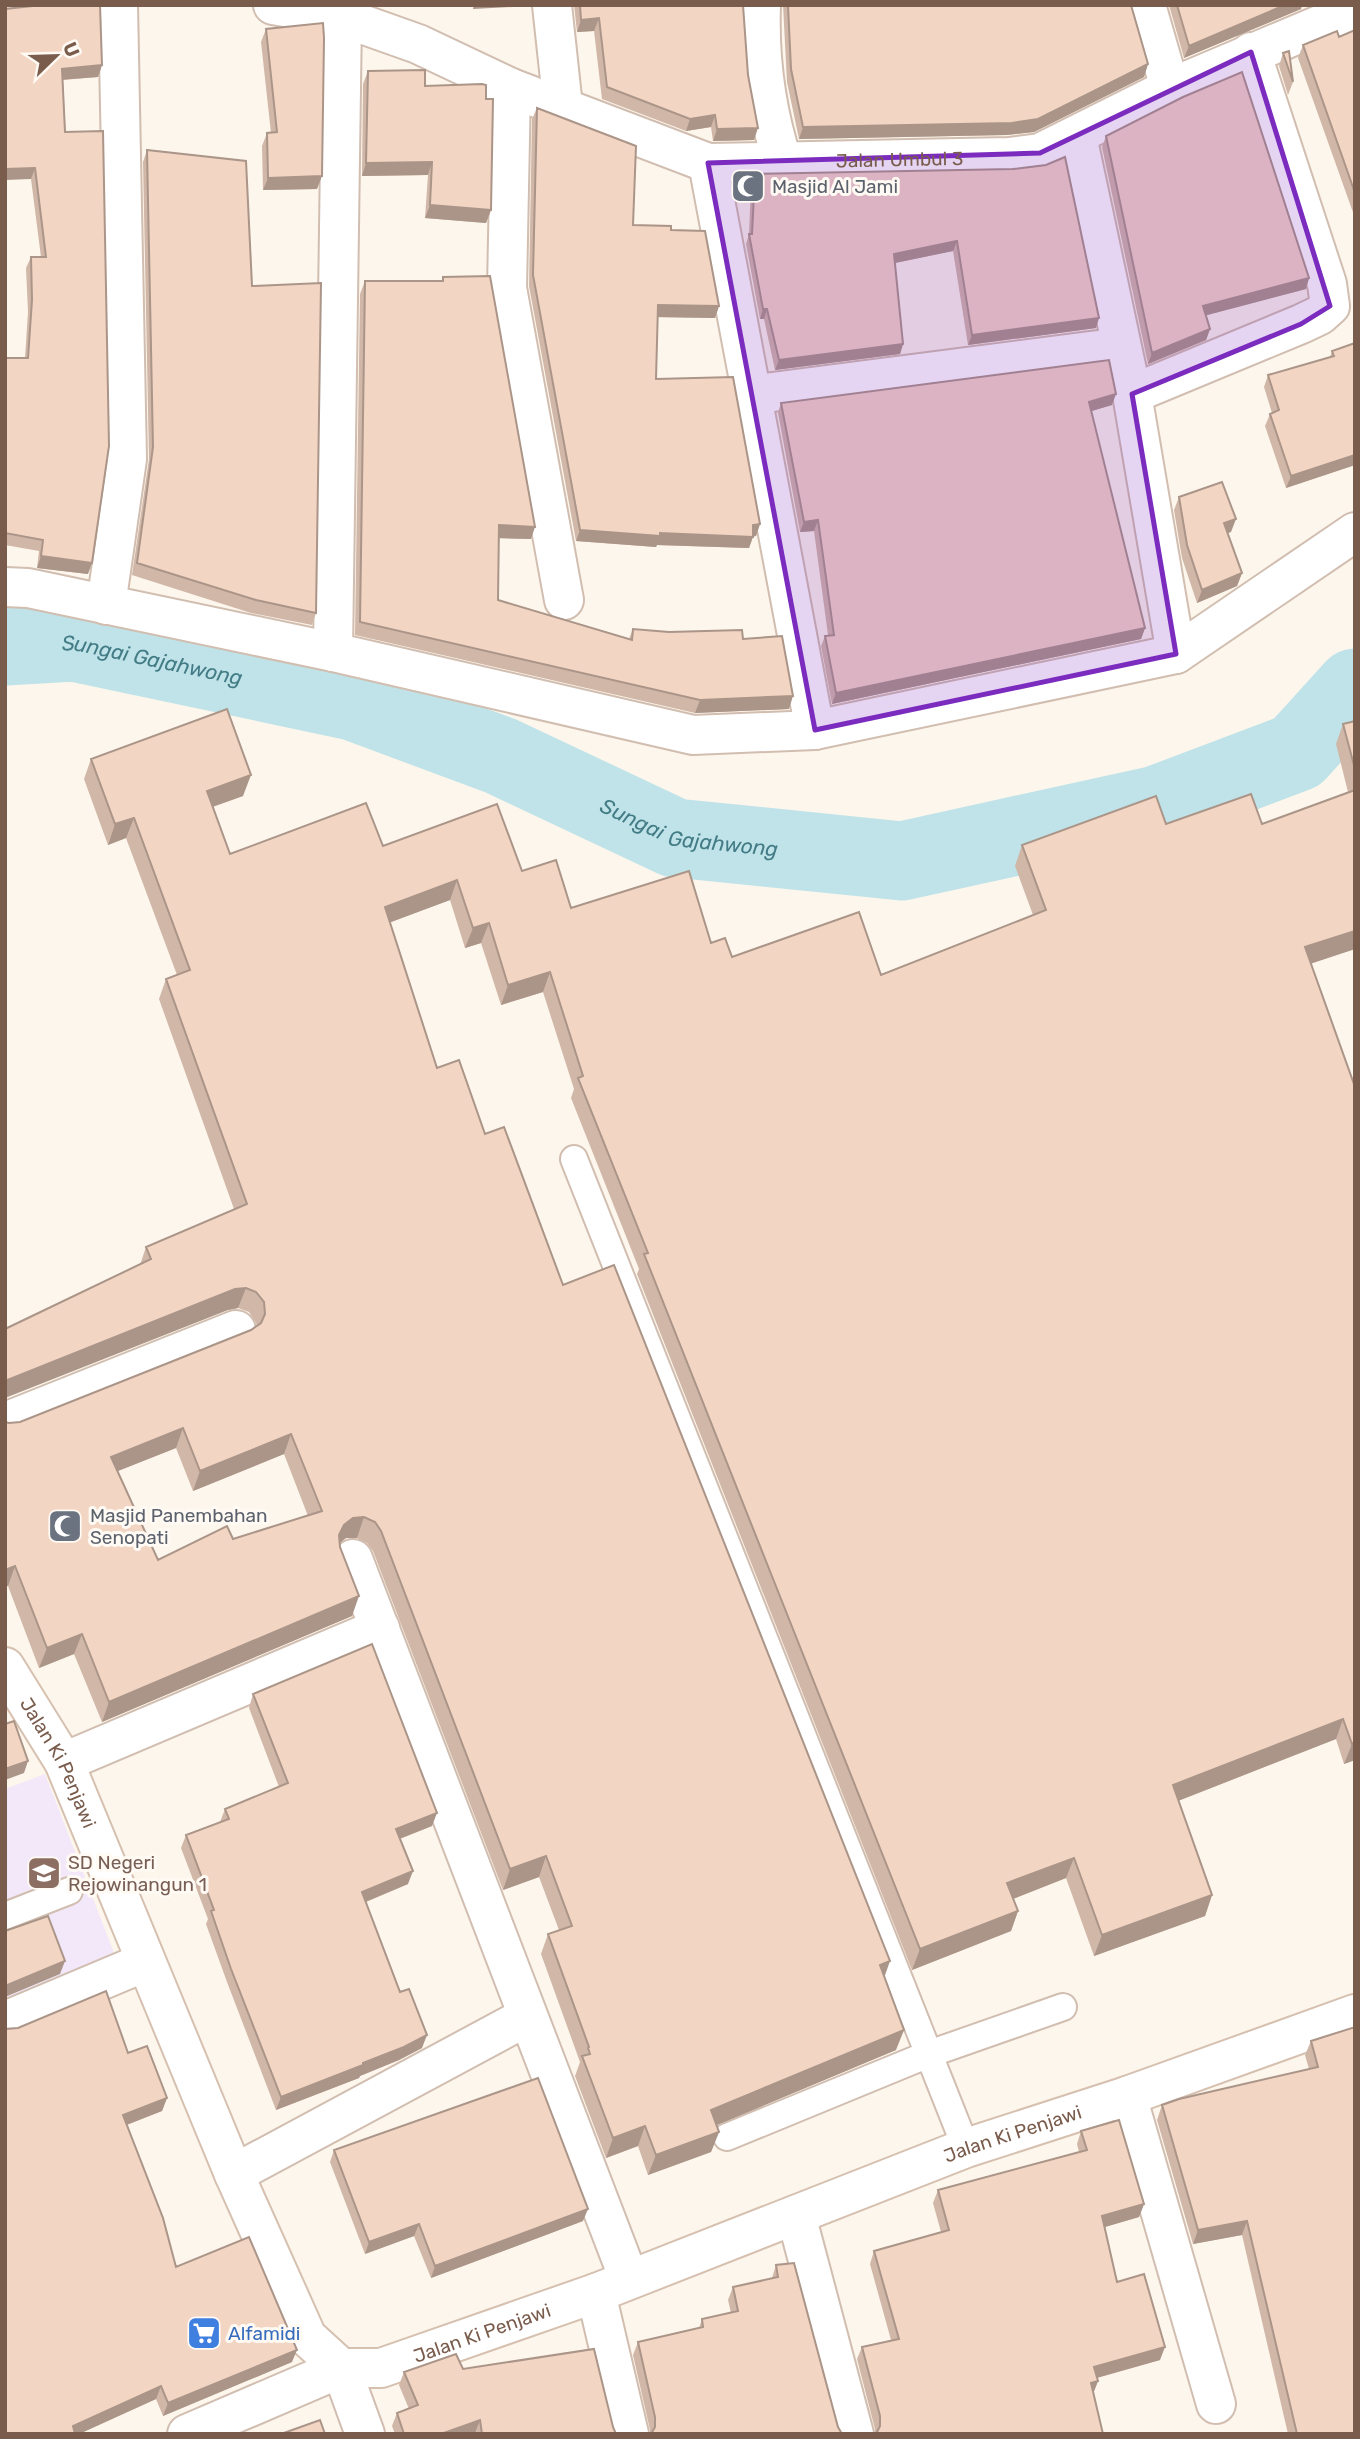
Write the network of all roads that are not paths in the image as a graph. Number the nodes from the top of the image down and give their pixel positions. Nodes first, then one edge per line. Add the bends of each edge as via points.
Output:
1 (118, 5) edge
2 (273, 5) edge
3 (552, 5) edge
4 (761, 5) edge
5 (1146, 5) edge
6 (1355, 10) edge
7 (342, 17) junction
8 (1251, 52) junction
9 (511, 88) junction
10 (1170, 88) junction
11 (563, 107) junction
12 (1077, 136) junction
13 (708, 163) junction
14 (783, 163) junction
15 (1121, 347) junction
16 (1132, 394) junction
17 (750, 395) junction
18 (1355, 531) edge
19 (5, 587) edge
20 (564, 600) dead end
21 (106, 605) junction
22 (333, 652) junction
23 (1175, 654) junction
24 (815, 730) junction
25 (574, 1159) dead end
26 (236, 1330) dead end
27 (5, 1422) edge
28 (353, 1559) dead end
29 (380, 1628) junction
30 (5, 1667) edge
31 (64, 1762) junction
32 (69, 1891) dead end
33 (5, 1916) edge
34 (145, 1962) junction
35 (1063, 2007) dead end
36 (1355, 2014) edge
37 (526, 2017) junction
38 (5, 2021) edge
39 (929, 2054) junction
40 (1127, 2096) junction
41 (727, 2137) edge
42 (967, 2148) junction
43 (234, 2174) junction
44 (796, 2214) junction
45 (612, 2286) junction
46 (341, 2368) junction
47 (1216, 2404) dead end
48 (187, 2434) edge
49 (365, 2434) edge
50 (629, 2434) edge
51 (854, 2434) edge

1 - 21 street via 127,459
2 - 7 street, Jalan Umbul 3
3 - 11 street
4 - 14 street via 759,44 773,133
5 - 10 street
6 - 8 street, Jalan Umbul 3
7 - 9 street, Jalan Umbul 3 via 418,44
7 - 22 street
8 - 10 street, Jalan Umbul 3
8 - 16 street via 1327,284 1330,306 1301,324
9 - 11 street, Jalan Umbul 3
9 - 20 street via 508,288
10 - 12 street, Jalan Umbul 3
11 - 13 street, Jalan Umbul 3
12 - 14 street, Jalan Umbul 3 via 1040,153 1009,157
12 - 15 street
13 - 14 street, Jalan Umbul 3
13 - 17 street
15 - 16 street
15 - 17 street
16 - 23 street
17 - 24 street
18 - 23 street
19 - 21 street
21 - 22 street
22 - 24 street via 693,735
23 - 24 street
25 - 39 lane
26 - 27 street
28 - 29 street
29 - 31 street
29 - 37 street
30 - 31 street, Jalan Ki Penjawi
31 - 34 street, Jalan Ki Penjawi via 101,1876
32 - 33 lane
34 - 38 street
34 - 43 street, Jalan Ki Penjawi
35 - 39 lane
36 - 40 street, Jalan Ki Penjawi
37 - 43 street
37 - 45 street
39 - 41 lane
39 - 42 lane
40 - 42 street, Jalan Ki Penjawi
40 - 47 street
42 - 44 street, Jalan Ki Penjawi
43 - 46 street, Jalan Ki Penjawi via 307,2337
44 - 45 street, Jalan Ki Penjawi
44 - 51 street
45 - 46 street, Jalan Ki Penjawi via 381,2368
45 - 50 street
46 - 48 street
46 - 49 street

